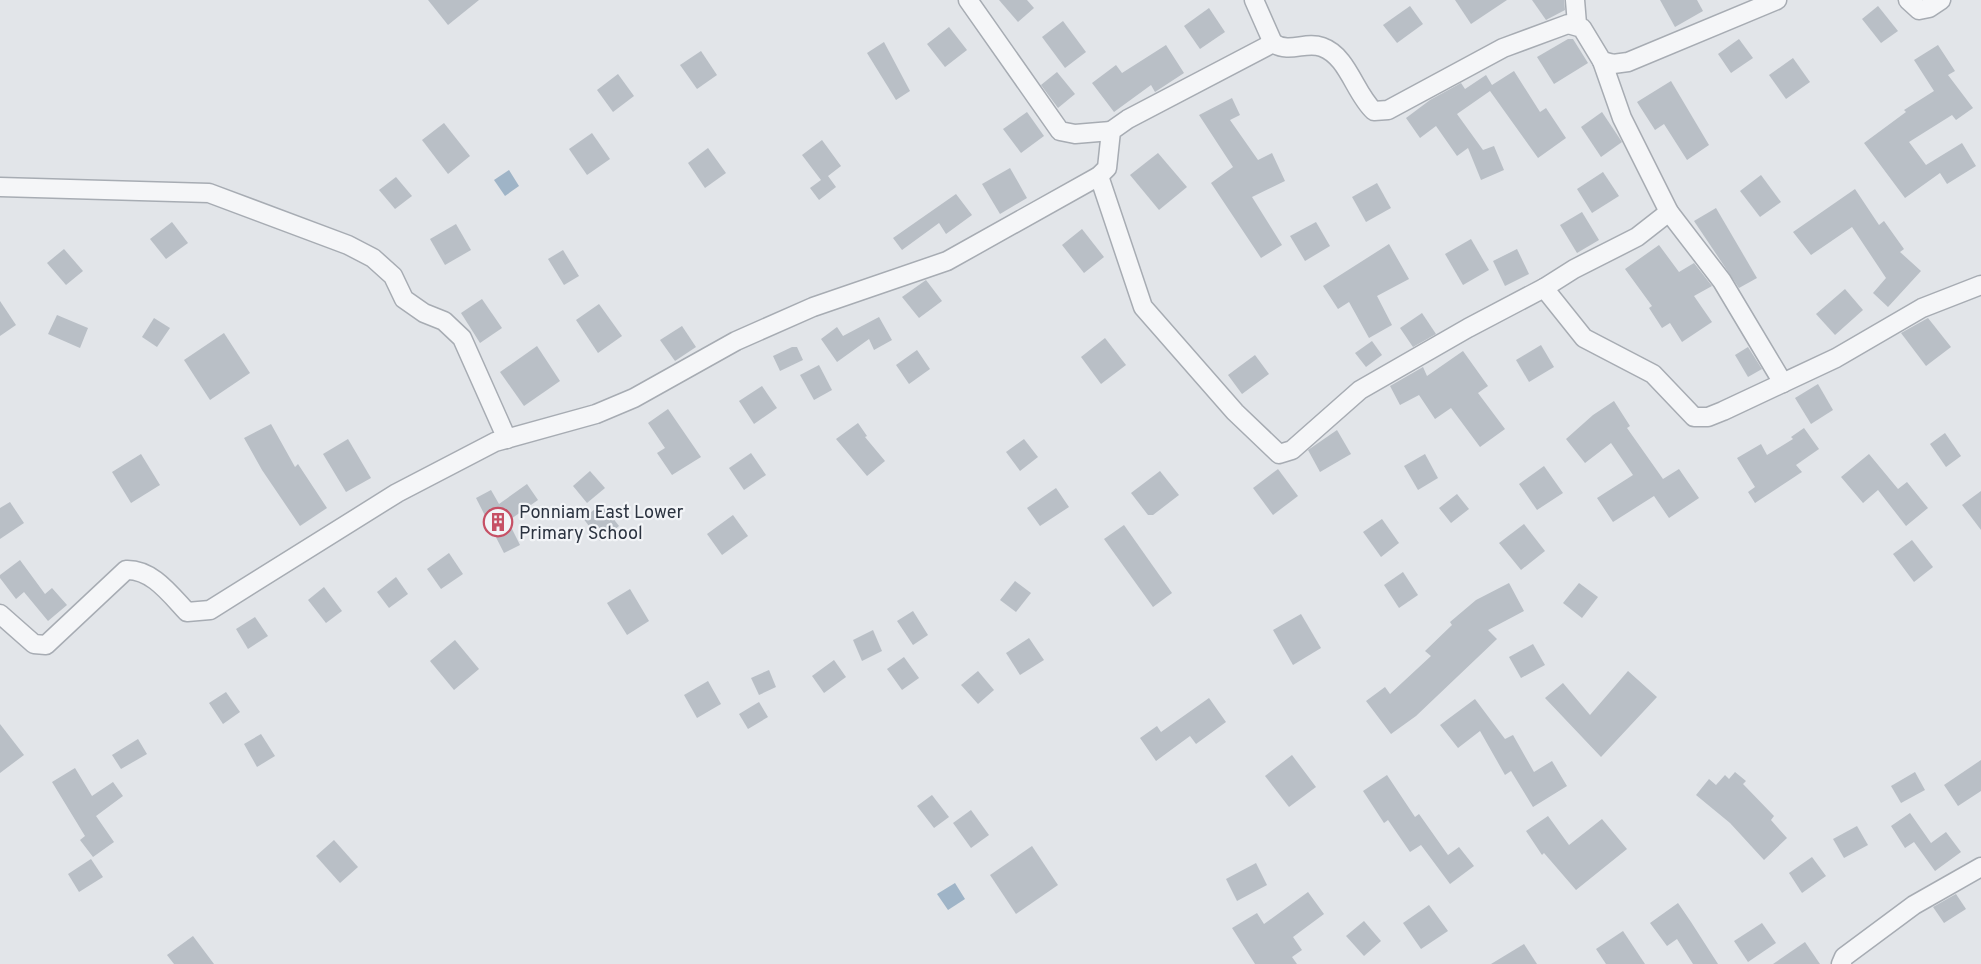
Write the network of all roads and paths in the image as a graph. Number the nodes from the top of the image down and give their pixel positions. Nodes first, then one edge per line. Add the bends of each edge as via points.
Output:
1 (968, 0) edge
2 (1254, 0) edge
3 (1575, 0) edge
4 (1778, 0) edge
5 (1908, 0) edge
6 (1941, 0) edge
7 (1576, 24) junction
8 (1274, 43) junction
9 (1602, 61) junction
10 (1111, 130) junction
11 (1099, 176) junction
12 (0, 187) edge
13 (1669, 212) junction
14 (1981, 285) edge
15 (1544, 288) junction
16 (1783, 383) junction
17 (507, 439) junction
18 (0, 614) edge
19 (1981, 867) edge
20 (1841, 964) edge

1 - 10 street via 1060,131 1075,134
2 - 8 street
3 - 7 street
4 - 9 street via 1628,62
5 - 6 street via 1919,10
7 - 8 street via 1503,48 1388,110 1374,111 1338,58 1323,47 1287,49
7 - 9 street via 1588,35
8 - 10 street
9 - 13 street via 1622,118
10 - 11 street via 1107,168
11 - 15 street via 1143,307 1235,412 1279,454 1292,450 1360,390
11 - 17 street via 947,261 803,311 596,414
12 - 17 street via 209,193 348,245 373,258 393,276 404,299 444,321 462,338
13 - 15 street via 1637,237 1574,268
13 - 16 street via 1722,281
14 - 16 street via 1922,308 1836,358
15 - 16 street via 1584,338 1653,374 1694,417 1708,417
17 - 18 street via 397,493 210,610 188,612 152,578 139,570 126,570 46,645 34,644
19 - 20 street via 1914,905 1844,957

